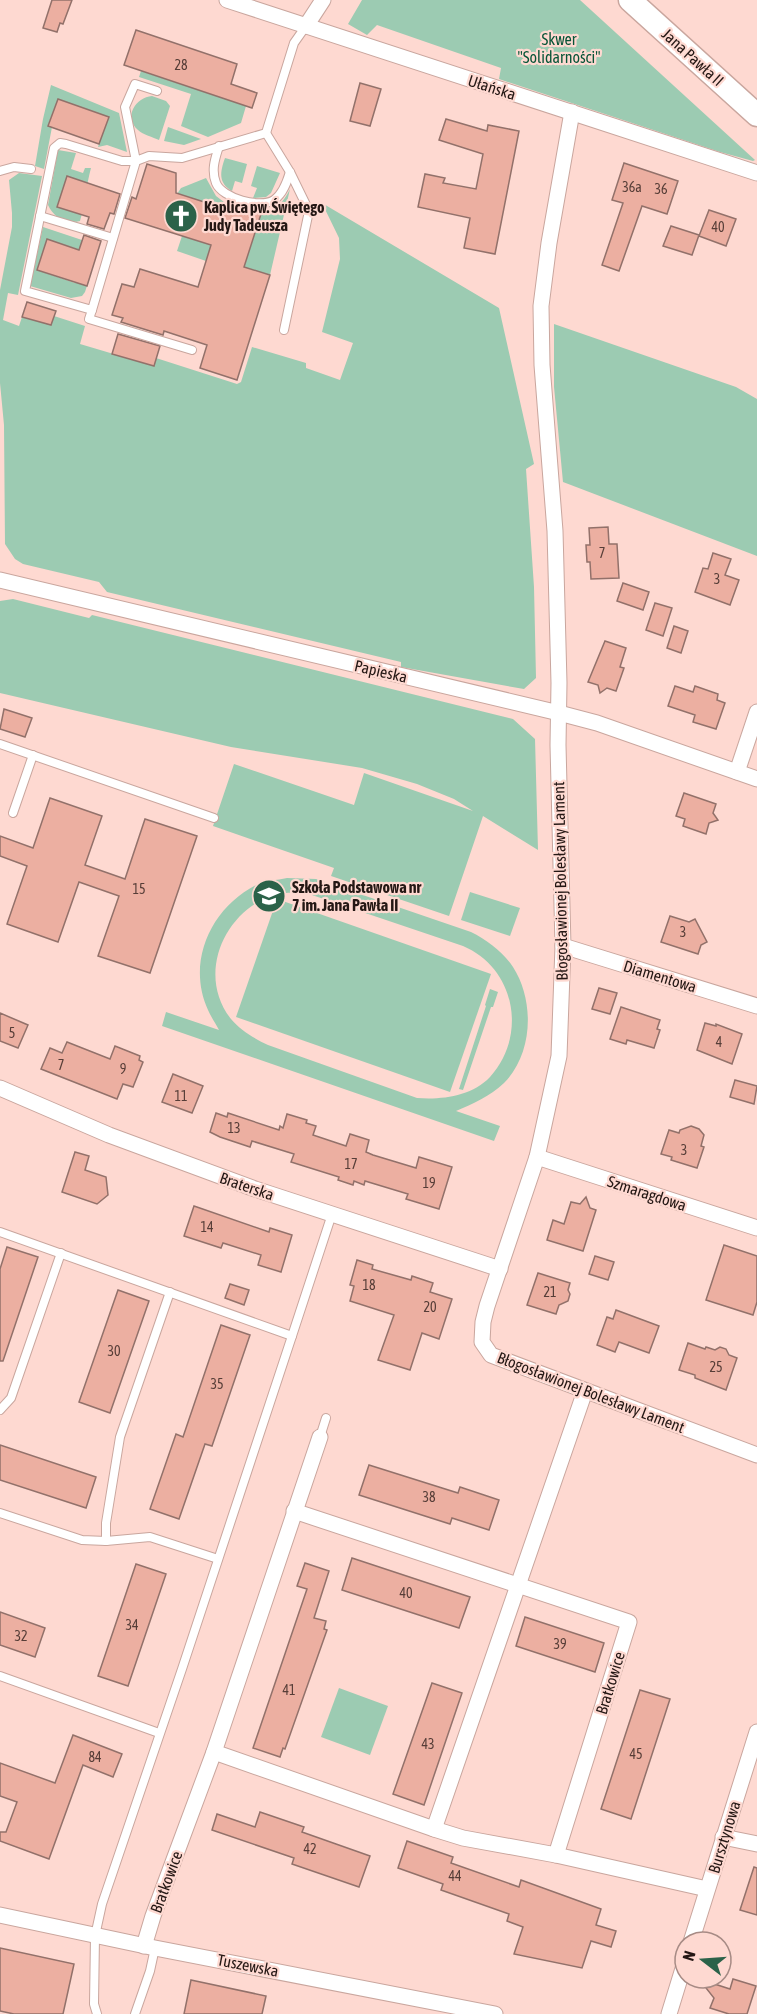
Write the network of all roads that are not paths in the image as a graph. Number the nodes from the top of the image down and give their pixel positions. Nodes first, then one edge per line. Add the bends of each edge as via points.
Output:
1 (227, 0) edge
2 (323, 0) edge
3 (630, 0) edge
4 (306, 26) junction
5 (157, 91) dead end
6 (572, 112) junction
7 (757, 115) edge
8 (266, 133) junction
9 (219, 146) junction
10 (136, 161) junction
11 (31, 169) dead end
12 (0, 171) edge
13 (290, 172) junction
14 (757, 173) edge
15 (40, 216) junction
16 (113, 238) junction
17 (92, 310) junction
18 (284, 330) dead end
19 (192, 351) dead end
20 (0, 580) edge
21 (757, 712) edge
22 (559, 713) junction
23 (0, 744) edge
24 (33, 755) junction
25 (737, 772) junction
26 (757, 779) edge
27 (14, 813) dead end
28 (214, 818) dead end
29 (563, 946) junction
30 (757, 1006) edge
31 (0, 1088) edge
32 (537, 1157) junction
33 (332, 1214) junction
34 (757, 1228) edge
35 (0, 1232) edge
36 (61, 1253) junction
37 (500, 1269) junction
38 (170, 1292) junction
39 (292, 1336) junction
40 (585, 1391) junction
41 (0, 1410) edge
42 (326, 1418) dead end
43 (320, 1437) joint
44 (757, 1455) edge
45 (294, 1512) junction
46 (0, 1513) edge
47 (106, 1541) junction
48 (218, 1559) junction
49 (519, 1586) junction
50 (0, 1676) edge
51 (757, 1732) edge
52 (159, 1733) junction
53 (214, 1752) junction
54 (434, 1829) junction
55 (723, 1837) junction
56 (757, 1844) edge
57 (556, 1855) junction
58 (707, 1889) junction
59 (0, 1915) edge
60 (695, 1930) edge
61 (95, 1936) junction
62 (149, 1947) junction
63 (676, 1990) edge
64 (97, 2014) edge
65 (135, 2014) edge
66 (495, 2014) edge
67 (669, 2014) edge

1 - 4 street, Ułańska
2 - 4 street
3 - 7 street, Jana Pawła II
4 - 6 street, Ułańska
4 - 8 lane via 294,43
5 - 10 lane via 135,84 125,107
6 - 14 street, Ułańska
6 - 22 street, Błogosławionej Bolesławy Lament via 541,306 555,531
8 - 9 lane
8 - 13 lane
9 - 10 lane via 182,158 149,156
9 - 13 lane via 213,170 216,185 241,200 271,202 279,196
10 - 15 lane via 122,161 60,143 54,148 45,173
10 - 16 lane
11 - 12 lane via 14,167
13 - 18 lane via 309,211
15 - 16 lane
15 - 17 lane via 26,291
16 - 17 lane
17 - 19 lane via 89,319
20 - 22 street, Papieska
21 - 25 street
22 - 25 street, Papieska
22 - 29 street, Błogosławionej Bolesławy Lament
23 - 24 lane
24 - 27 lane
24 - 28 lane
25 - 26 street, Papieska
29 - 30 street, Diamentowa
29 - 32 street, Błogosławionej Bolesławy Lament via 558,1056
31 - 33 street, Braterska via 109,1135
32 - 34 street, Szmaragdowa
32 - 37 street, Błogosławionej Bolesławy Lament
33 - 37 street, Braterska
33 - 39 lane
35 - 36 lane
36 - 38 lane
36 - 41 lane via 10,1398
37 - 40 street, Błogosławionej Bolesławy Lament via 483,1322 482,1342 491,1355
38 - 39 lane
38 - 47 lane via 120,1437
39 - 48 lane
40 - 44 street, Błogosławionej Bolesławy Lament
40 - 49 street
42 - 43 lane
43 - 45 street, Bratkowice
45 - 49 street, Bratkowice
45 - 53 street, Bratkowice
46 - 47 lane via 82,1540
47 - 48 lane via 150,1537
48 - 52 lane
49 - 54 street
49 - 57 street, Bratkowice via 629,1622
50 - 52 lane
51 - 55 street, Bursztynowa
52 - 61 lane
53 - 54 street
53 - 62 street, Bratkowice via 153,1916
54 - 57 street
55 - 56 street
55 - 58 street, Bursztynowa
57 - 58 street
58 - 60 street, Bursztynowa
59 - 61 street, Tuszewska
61 - 62 street, Tuszewska
61 - 64 lane
62 - 65 lane via 150,1971
62 - 66 street, Tuszewska
63 - 67 street

